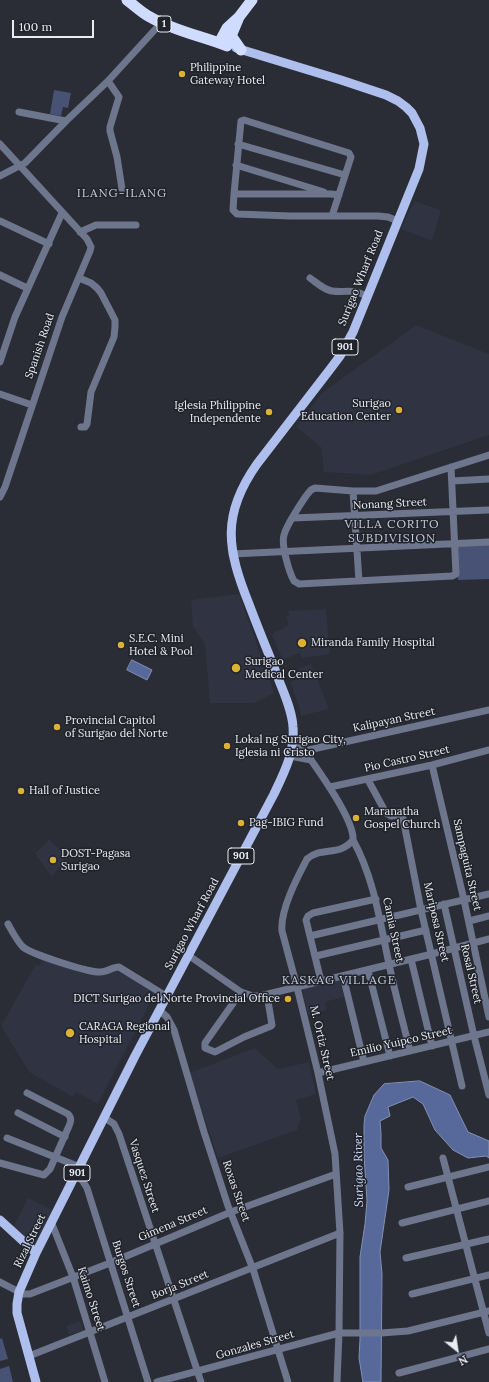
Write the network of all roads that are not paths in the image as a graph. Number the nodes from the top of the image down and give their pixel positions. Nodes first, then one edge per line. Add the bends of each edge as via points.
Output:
1 (127, 0) edge
2 (252, 0) edge
3 (161, 23) junction
4 (225, 40) junction
5 (242, 50) joint
6 (108, 81) junction
7 (19, 112) dead end
8 (66, 121) junction
9 (0, 144) edge
10 (238, 144) junction
11 (236, 165) junction
12 (20, 166) junction
13 (345, 175) junction
14 (0, 176) edge
15 (122, 189) dead end
16 (234, 194) junction
17 (335, 194) junction
18 (62, 213) junction
19 (332, 216) junction
20 (0, 221) edge
21 (398, 221) junction
22 (136, 225) dead end
23 (80, 232) junction
24 (49, 244) junction
25 (0, 275) edge
26 (79, 278) junction
27 (310, 278) dead end
28 (27, 288) junction
29 (367, 296) junction
30 (0, 362) edge
31 (0, 394) edge
32 (32, 405) junction
33 (81, 427) dead end
34 (489, 455) edge
35 (451, 467) junction
36 (489, 479) edge
37 (452, 481) junction
38 (353, 491) junction
39 (0, 497) edge
40 (489, 510) edge
41 (454, 511) junction
42 (355, 517) junction
43 (293, 518) junction
44 (489, 542) edge
45 (455, 544) junction
46 (357, 548) junction
47 (285, 551) junction
48 (232, 554) junction
49 (359, 581) junction
50 (489, 710) edge
51 (294, 736) junction
52 (489, 750) edge
53 (304, 751) junction
54 (290, 756) junction
55 (312, 760) junction
56 (432, 765) junction
57 (368, 780) junction
58 (330, 787) junction
59 (353, 840) junction
60 (489, 894) edge
61 (376, 899) junction
62 (464, 900) junction
63 (444, 904) junction
64 (421, 910) junction
65 (489, 916) edge
66 (380, 919) junction
67 (469, 921) junction
68 (8, 924) dead end
69 (426, 930) junction
70 (310, 936) junction
71 (489, 939) edge
72 (385, 940) junction
73 (473, 943) junction
74 (453, 948) junction
75 (188, 954) junction
76 (432, 954) junction
77 (316, 956) junction
78 (411, 959) junction
79 (389, 964) junction
80 (368, 970) junction
81 (343, 976) junction
82 (321, 981) junction
83 (297, 987) junction
84 (241, 992) junction
85 (266, 995) junction
86 (166, 996) junction
87 (159, 1010) junction
88 (489, 1017) edge
89 (489, 1032) edge
90 (474, 1036) junction
91 (451, 1041) junction
92 (432, 1046) junction
93 (410, 1050) junction
94 (390, 1056) junction
95 (364, 1062) junction
96 (318, 1073) junction
97 (462, 1086) dead end
98 (27, 1094) dead end
99 (489, 1095) edge
100 (18, 1113) dead end
101 (104, 1118) junction
102 (65, 1137) junction
103 (7, 1138) dead end
104 (56, 1158) junction
105 (443, 1158) dead end
106 (0, 1163) edge
107 (80, 1167) junction
108 (489, 1167) edge
109 (336, 1174) junction
110 (76, 1176) junction
111 (448, 1178) junction
112 (408, 1187) dead end
113 (489, 1201) edge
114 (457, 1209) junction
115 (231, 1212) junction
116 (0, 1220) edge
117 (402, 1223) dead end
118 (52, 1224) junction
119 (340, 1234) junction
120 (489, 1239) edge
121 (155, 1243) junction
122 (467, 1244) junction
123 (36, 1253) junction
124 (406, 1258) dead end
125 (110, 1263) junction
126 (252, 1268) junction
127 (489, 1275) edge
128 (73, 1277) junction
129 (475, 1278) junction
130 (0, 1282) edge
131 (20, 1292) junction
132 (412, 1294) dead end
133 (174, 1299) junction
134 (486, 1312) edge
135 (129, 1317) junction
136 (90, 1331) junction
137 (340, 1333) junction
138 (489, 1333) edge
139 (489, 1349) edge
140 (278, 1350) junction
141 (29, 1356) junction
142 (198, 1372) junction
143 (399, 1372) dead end
144 (36, 1382) edge
145 (105, 1382) edge
146 (148, 1382) edge
147 (157, 1382) edge
148 (201, 1382) edge
149 (288, 1382) edge
150 (337, 1382) edge

1 - 3 highway, 1 via 138,10
2 - 4 highway via 227,28
3 - 4 highway, 1 via 205,38
3 - 6 street
4 - 5 highway
5 - 21 main road, Surigao Wharf Road / 901 via 386,95 412,113 423,136 423,150 418,174
6 - 8 street
6 - 15 street via 118,97 110,131
7 - 8 street
8 - 12 street
9 - 12 street, Spanish Road
10 - 11 street
10 - 13 street
10 - 13 street via 240,123 244,120 348,152 351,157
11 - 16 street
11 - 17 street
12 - 14 street
12 - 18 street, Spanish Road
13 - 17 street
16 - 17 street
16 - 19 street via 233,210 238,215
17 - 19 street
18 - 23 street, Spanish Road
18 - 24 street
19 - 21 street via 378,216
20 - 24 street
21 - 29 main road, Surigao Wharf Road / 901
22 - 23 street via 96,225
23 - 26 street, Spanish Road via 91,247
24 - 28 street
25 - 28 street
26 - 32 street, Spanish Road via 62,317
26 - 33 street via 91,283 101,293 113,315 115,327 114,337 91,392 87,424
27 - 29 street via 328,290 356,291
28 - 30 street via 14,317
29 - 48 main road, Surigao Wharf Road / 901 via 353,332 340,356 243,486 232,523
31 - 32 street
32 - 39 street, Spanish Road
34 - 35 street
35 - 37 street
35 - 38 street via 384,489
36 - 37 street
37 - 41 street
38 - 42 street
38 - 43 street via 313,489
40 - 41 street, Nonang Street
41 - 42 street, Nonang Street
41 - 45 street
42 - 43 street, Nonang Street
42 - 46 street
43 - 47 street via 284,536
44 - 45 street
45 - 46 street
45 - 49 street via 457,572 454,576
46 - 47 street
46 - 49 street
47 - 48 street
47 - 49 street via 292,578 296,583
48 - 51 main road, Surigao Wharf Road / 901 via 238,576 288,703
50 - 53 street, Kalipayan Street
51 - 53 street
51 - 54 main road, Surigao Wharf Road / 901
52 - 56 street, Pio Castro Street
53 - 55 street
54 - 55 street
54 - 75 main road, Surigao Wharf Road / 901 via 274,794
55 - 58 street
56 - 57 street, Pio Castro Street
56 - 62 street, Sampaguita Street
57 - 58 street, Pio Castro Street
57 - 64 street, Mariposa Street via 388,815 399,815 403,818
58 - 59 street via 351,829
59 - 61 street, Camia Street
59 - 83 street, M. Ortiz Street via 347,847 314,853 307,859 282,914 282,931
60 - 62 street
61 - 66 street, Camia Street
61 - 70 street via 313,912 306,920
62 - 63 street
62 - 67 street, Sampaguita Street
63 - 64 street
63 - 74 street, Rosal Street
64 - 66 street
64 - 69 street, Mariposa Street
65 - 67 street
66 - 70 street
66 - 72 street, Camia Street
67 - 73 street, Sampaguita Street
68 - 86 street via 23,947 31,951 92,972 119,967
69 - 72 street
69 - 76 street, Mariposa Street
70 - 77 street
71 - 73 street
72 - 77 street
72 - 79 street, Camia Street
73 - 74 street
73 - 88 street, Sampaguita Street
74 - 76 street
74 - 90 street, Rosal Street
75 - 84 street
75 - 86 main road, Surigao Wharf Road / 901
76 - 78 street
76 - 91 street, Mariposa Street
77 - 82 street
78 - 79 street
78 - 92 street
79 - 80 street
79 - 93 street, Camia Street
80 - 81 street
80 - 94 street
81 - 82 street
81 - 95 street
82 - 83 street
83 - 85 street
83 - 96 street, M. Ortiz Street
84 - 85 street via 253,996
84 - 85 street via 205,1042 205,1048 215,1052 244,1036 271,1026
86 - 87 main road, Surigao Wharf Road / 901
87 - 101 main road, Surigao Wharf Road / 901
87 - 115 street, Roxas Street via 167,1017 174,1030
89 - 90 street, Emilio Yuipco Street
90 - 91 street, Emilio Yuipco Street
90 - 99 street, Rosal Street
91 - 92 street, Emilio Yuipco Street
91 - 97 street, Mariposa Street
92 - 93 street, Emilio Yuipco Street
93 - 94 street, Emilio Yuipco Street
94 - 95 street, Emilio Yuipco Street
95 - 96 street, Emilio Yuipco Street
96 - 109 street, M. Ortiz Street via 333,1141
98 - 102 street via 71,1117
100 - 102 street
101 - 107 main road, Rizal Street / 901
101 - 121 street, Vasquez Street via 114,1124 119,1134
102 - 104 street
103 - 104 street
104 - 106 street via 50,1170 44,1175
104 - 107 street
105 - 111 street
107 - 110 main road, Rizal Street / 901
108 - 111 street
109 - 115 street, Gimena Street
109 - 119 street, M. Ortiz Street
110 - 118 main road, Rizal Street / 901
110 - 125 street, Burgos Street via 87,1188
111 - 112 street
111 - 114 street
113 - 114 street
114 - 117 street
114 - 122 street
115 - 121 street, Gimena Street
115 - 126 street, Roxas Street
116 - 123 main road
118 - 123 main road, Rizal Street / 901
118 - 128 street, Kaimo Street
119 - 126 street, Borja Street
119 - 137 street, M. Ortiz Street
120 - 122 street
121 - 125 street, Gimena Street
121 - 133 street, Vasquez Street
122 - 124 street
122 - 129 street
123 - 131 main road, Rizal Street / 901
125 - 128 street, Gimena Street
125 - 135 street, Burgos Street
126 - 133 street, Borja Street
126 - 140 street, Roxas Street
127 - 129 street
128 - 131 street, Gimena Street via 30,1294
128 - 136 street, Kaimo Street
129 - 132 street
129 - 134 street
130 - 131 street
131 - 141 main road, Rizal Street / 901 via 17,1313
133 - 135 street, Borja Street
133 - 142 street, Vasquez Street
134 - 137 street, Gonzales Street via 408,1330
134 - 138 street
135 - 136 street, Borja Street
135 - 146 street, Burgos Street
136 - 141 street, Borja Street
136 - 145 street, Kaimo Street
137 - 140 street, Gonzales Street
137 - 150 street, M. Ortiz Street
139 - 143 street
140 - 142 street, Gonzales Street
140 - 149 street, Roxas Street
141 - 144 main road, Rizal Street / 901
142 - 147 street, Gonzales Street
142 - 148 street, Vasquez Street

